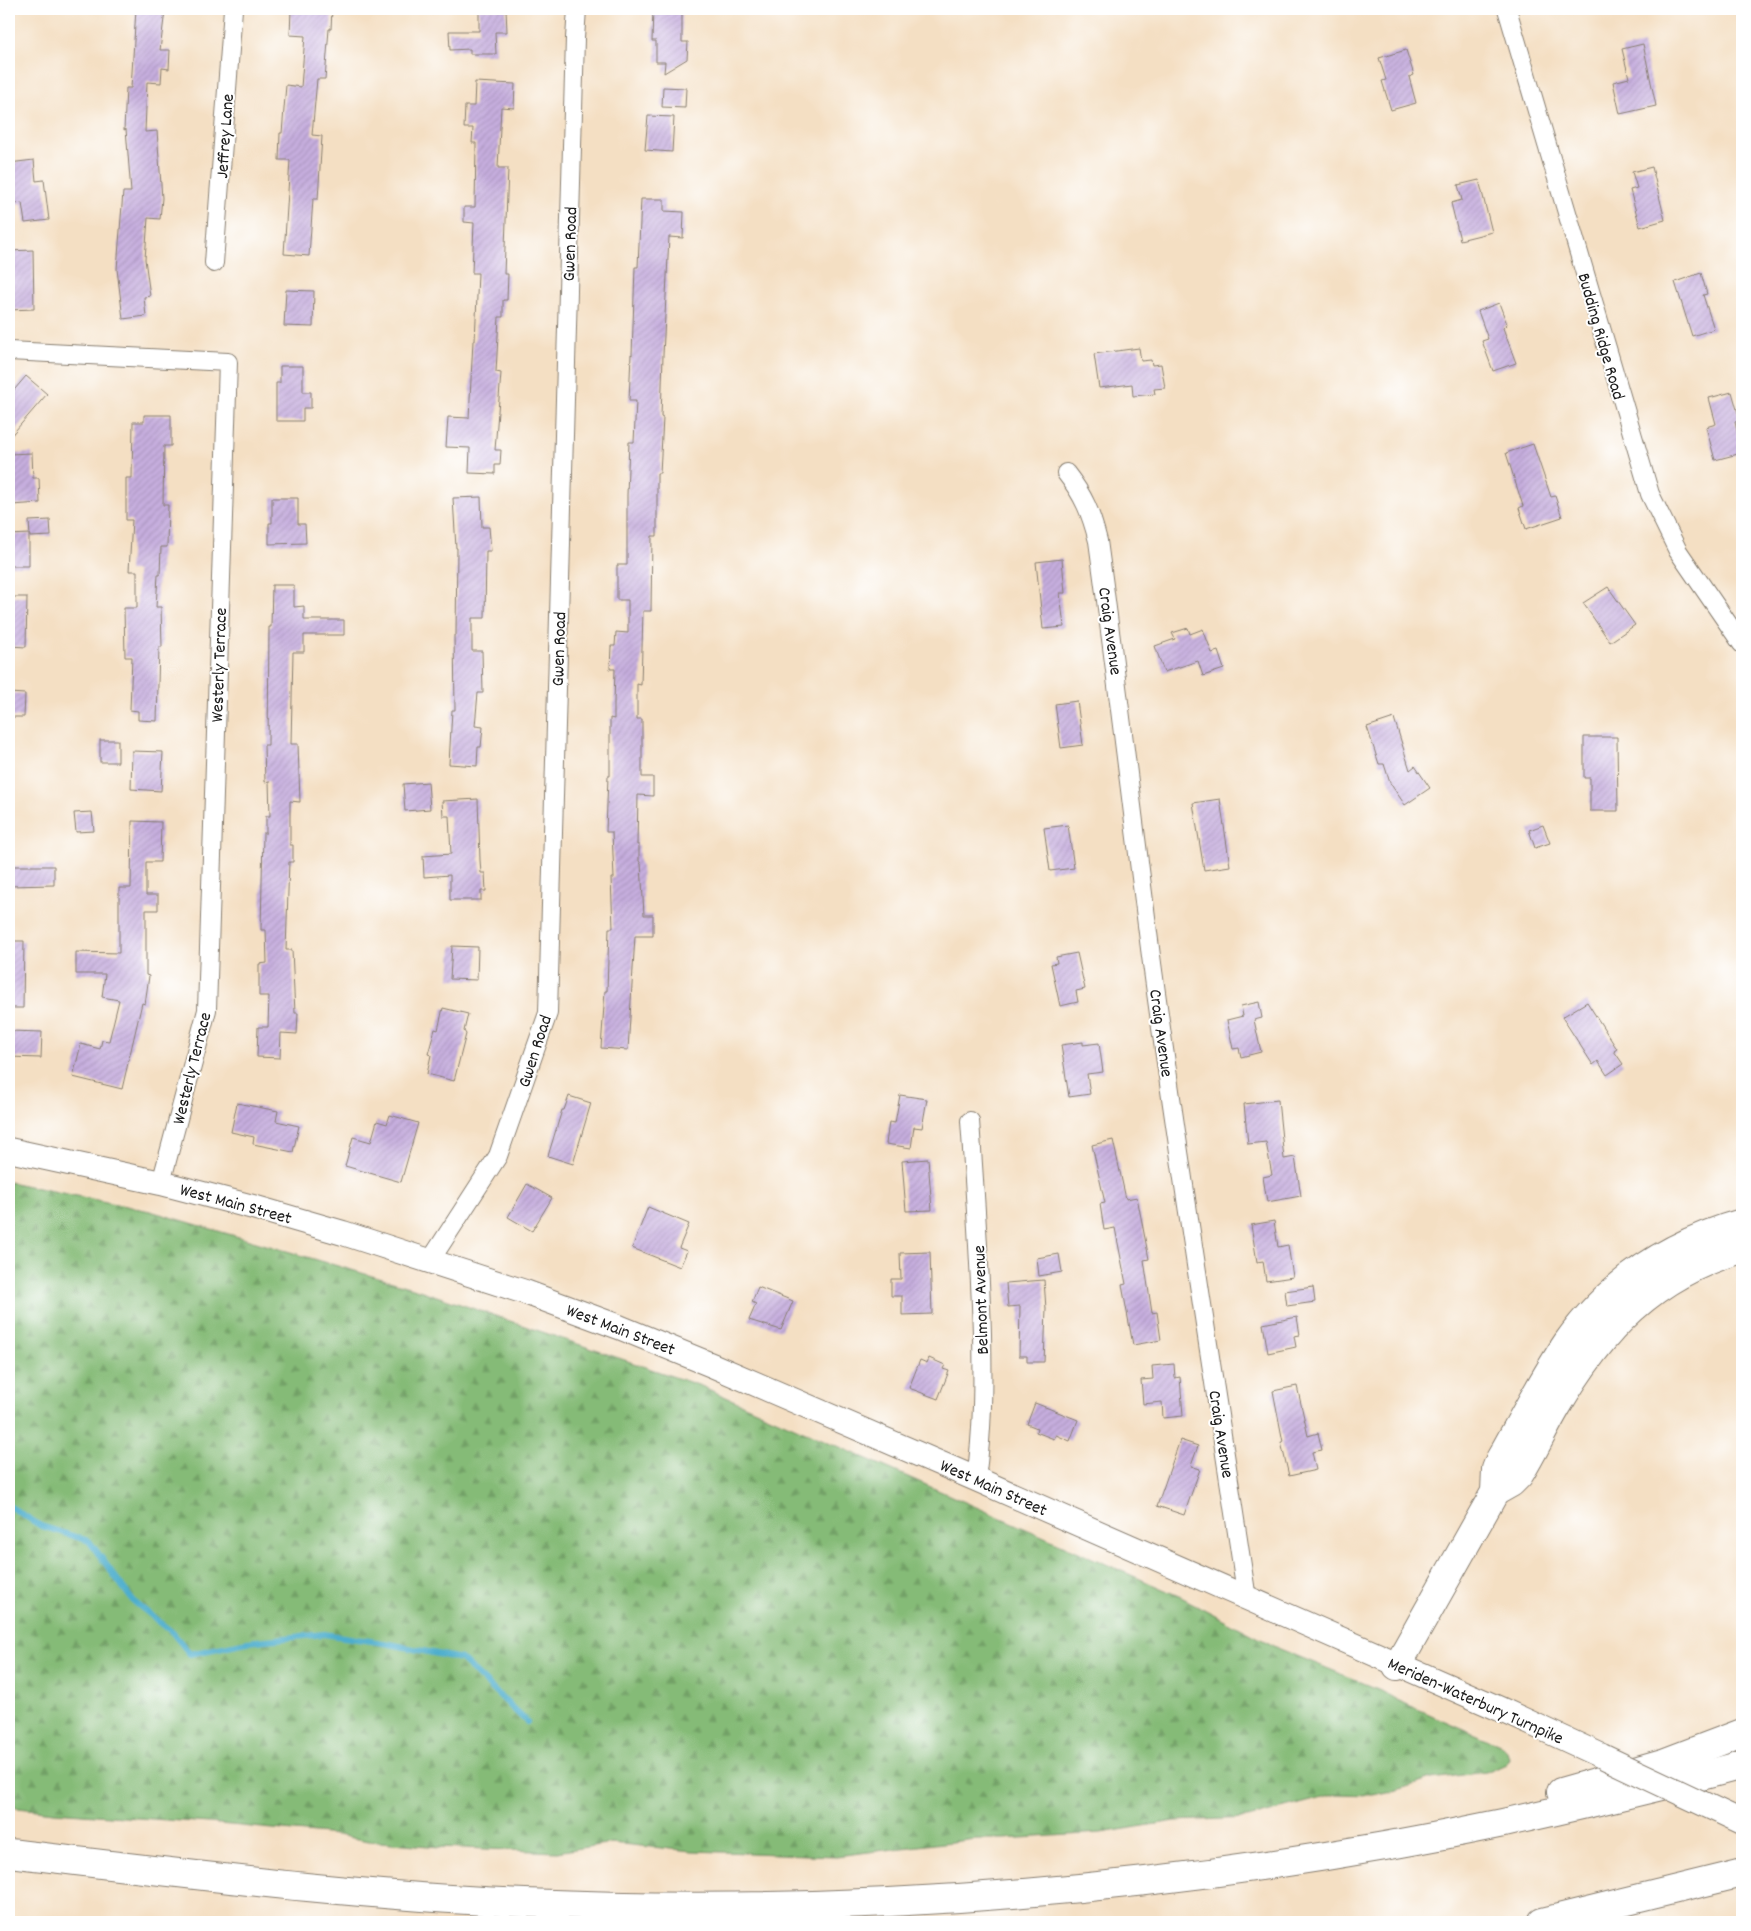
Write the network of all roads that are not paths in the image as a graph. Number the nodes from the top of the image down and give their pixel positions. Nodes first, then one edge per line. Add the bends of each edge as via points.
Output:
1 (233, 9) edge
2 (577, 9) edge
3 (1507, 9) edge
4 (214, 263) dead end
5 (9, 351) edge
6 (1066, 473) dead end
7 (1742, 644) edge
8 (970, 1121) dead end
9 (9, 1150) edge
10 (161, 1183) junction
11 (1742, 1223) edge
12 (1742, 1249) edge
13 (430, 1261) junction
14 (976, 1478) junction
15 (1495, 1492) junction
16 (1208, 1581) joint
17 (1247, 1599) junction
18 (1397, 1666) junction
19 (1742, 1734) edge
20 (1742, 1765) edge
21 (1742, 1822) edge
22 (1471, 1829) junction
23 (9, 1853) edge
24 (1742, 1873) edge
25 (1542, 1922) edge

1 - 4 street, Jeffrey Lane
2 - 13 street, Gwen Road via 548,1014 498,1156
3 - 7 street, Budding Ridge Road via 1650,494 1678,551
5 - 10 street, Westerly Terrace via 228,362 208,1010
6 - 17 street, Craig Avenue via 1082,494 1098,541 1151,956
8 - 14 street, Belmont Avenue via 979,1244 983,1394
9 - 10 main road, West Main Street
10 - 13 main road, West Main Street via 289,1217
11 - 15 highway via 1666,1253 1624,1282 1588,1317 1553,1365 1498,1462
12 - 15 highway via 1677,1277 1616,1323 1571,1383 1519,1475
13 - 14 main road, West Main Street via 619,1327
14 - 16 main road, West Main Street
15 - 18 highway
16 - 17 main road, Meriden-Waterbury Turnpike
17 - 18 main road, Meriden-Waterbury Turnpike
18 - 21 main road, Meriden-Waterbury Turnpike, bridge via 1500,1709
19 - 22 highway via 1624,1775 1527,1801
20 - 22 highway via 1632,1794
22 - 23 highway via 1278,1864 1113,1886 938,1901 740,1908 440,1898 283,1885
24 - 25 highway

